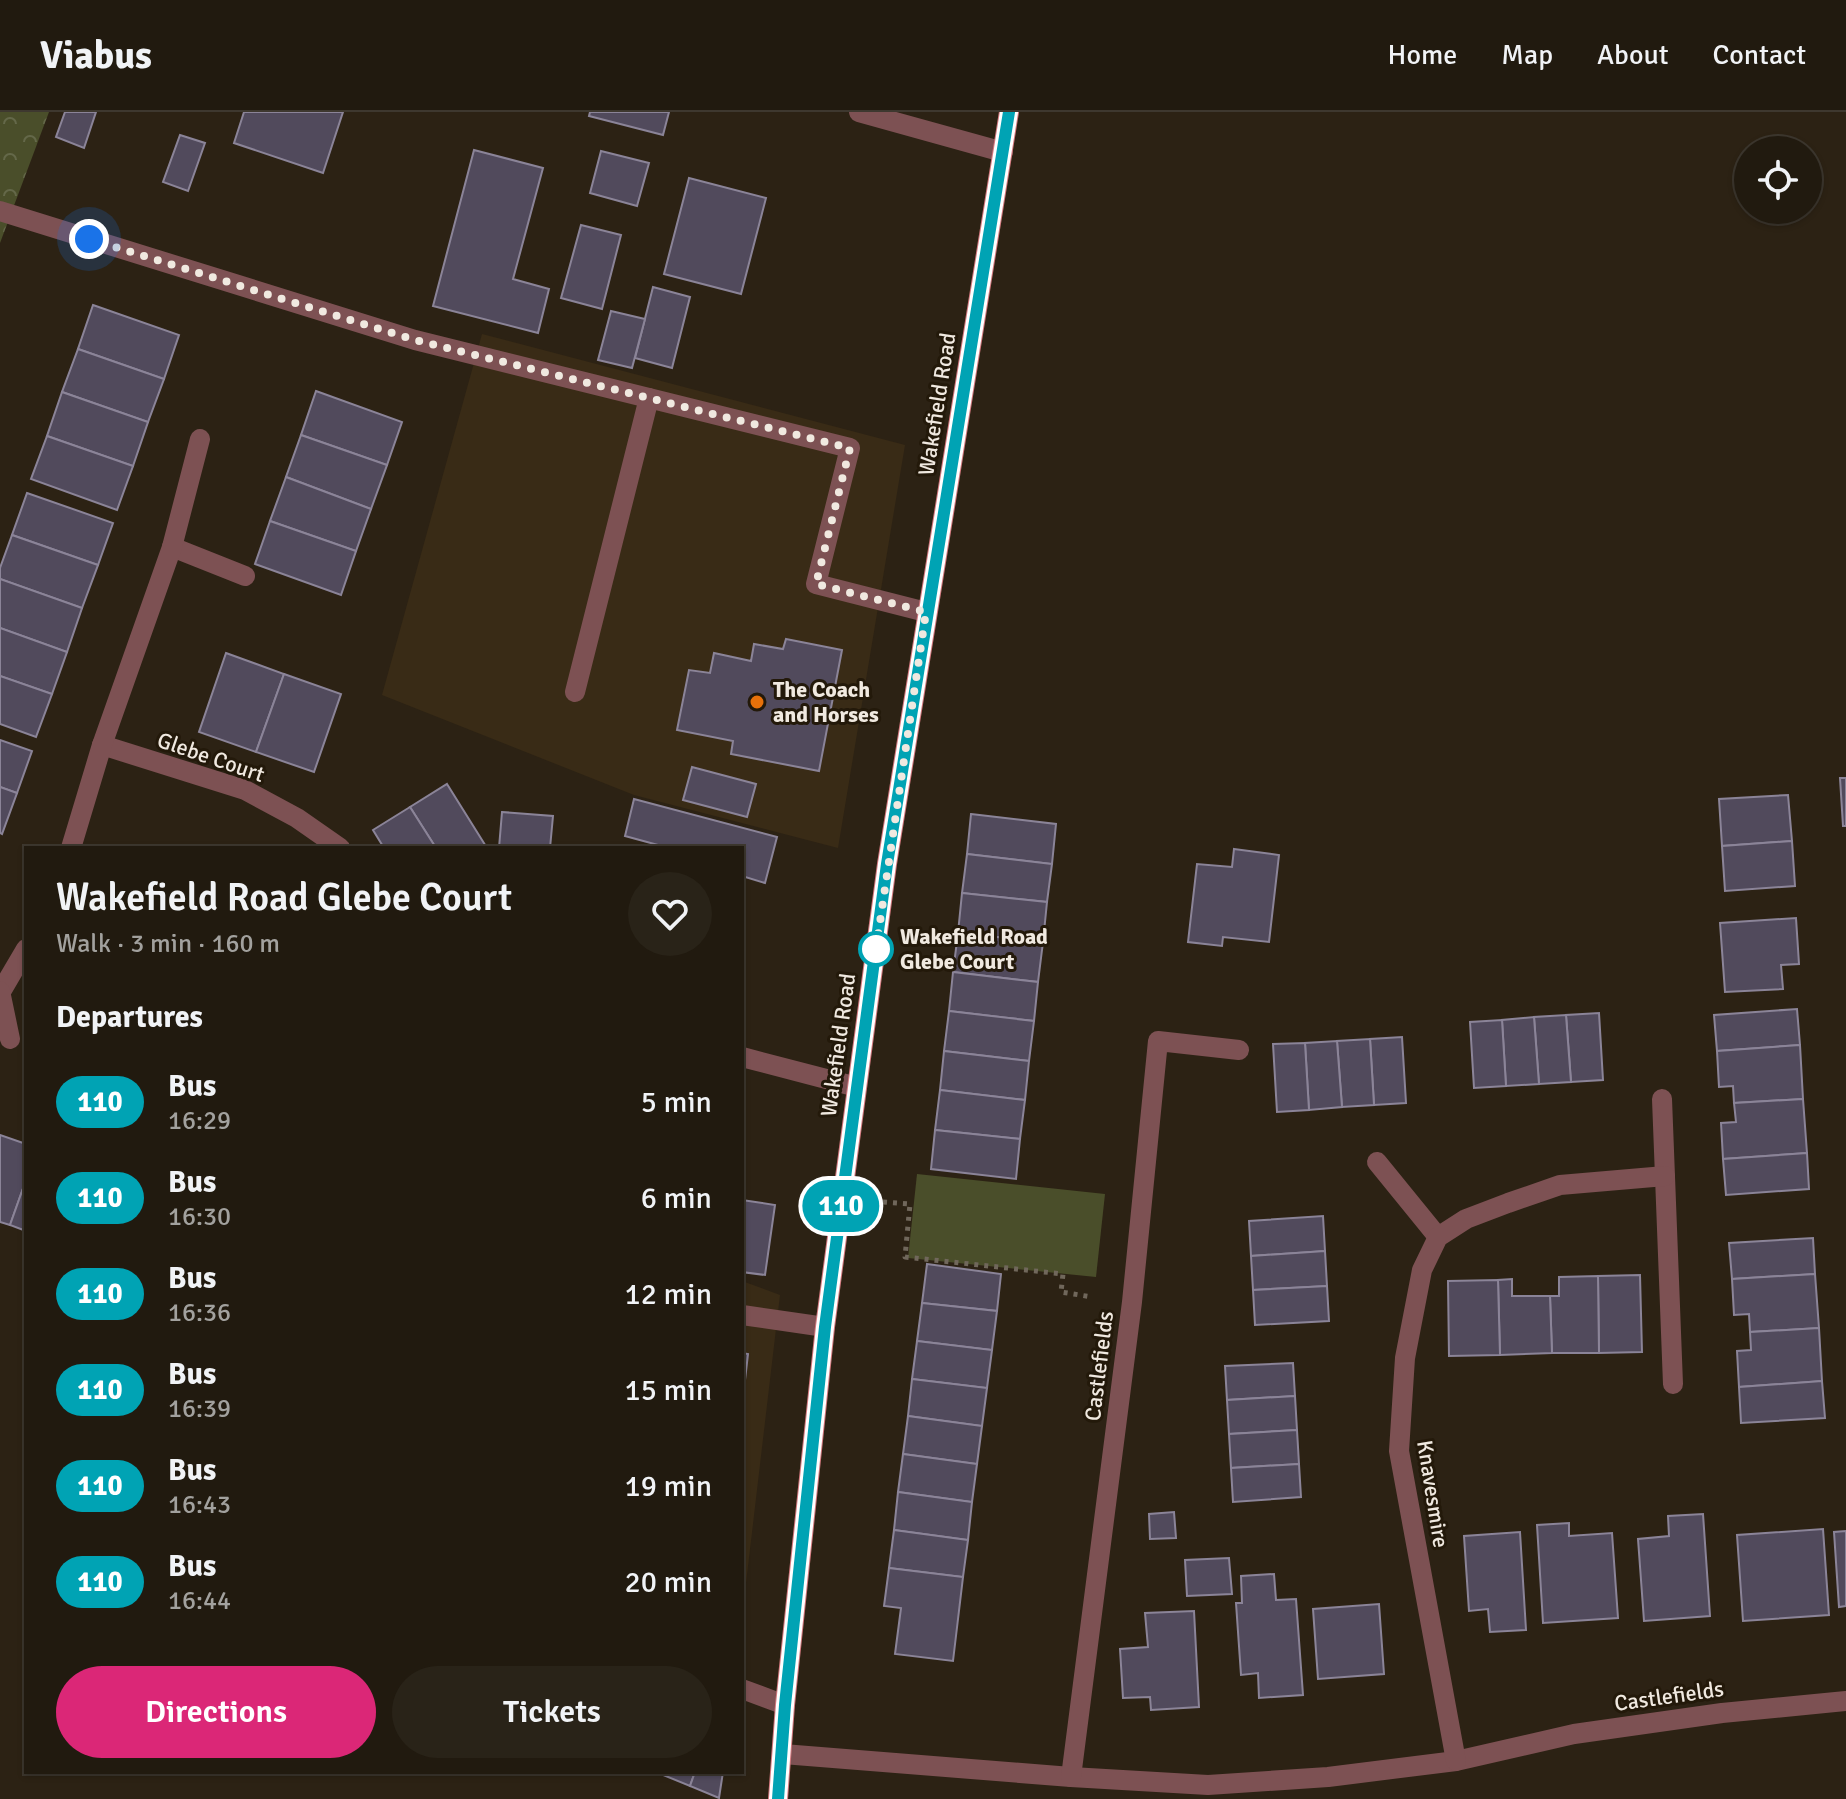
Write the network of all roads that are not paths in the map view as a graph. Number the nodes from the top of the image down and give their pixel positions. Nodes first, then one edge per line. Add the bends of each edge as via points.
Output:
1 (859, 112) edge
2 (1009, 112) edge
3 (1003, 152) junction
4 (0, 211) edge
5 (649, 398) junction
6 (200, 439) dead end
7 (172, 547) junction
8 (245, 576) dead end
9 (926, 612) junction
10 (575, 692) dead end
11 (102, 745) junction
12 (72, 846) edge
13 (337, 846) edge
14 (24, 952) edge
15 (1, 990) edge
16 (10, 1039) dead end
17 (1239, 1050) dead end
18 (744, 1058) edge
19 (857, 1087) junction
20 (1662, 1099) dead end
21 (1377, 1162) dead end
22 (1665, 1176) junction
23 (1438, 1237) junction
24 (744, 1315) edge
25 (825, 1327) junction
26 (1673, 1384) dead end
27 (744, 1690) edge
28 (1846, 1701) edge
29 (785, 1705) junction
30 (783, 1754) junction
31 (1456, 1761) junction
32 (1071, 1777) junction
33 (778, 1799) edge

1 - 3 street
2 - 3 main road, Wakefield Road
3 - 9 main road, Wakefield Road
4 - 5 street via 415,340
5 - 9 street via 850,448 816,584
5 - 10 street
6 - 7 street
7 - 8 street
7 - 11 street
9 - 19 main road, Wakefield Road
11 - 12 street
11 - 13 street, Glebe Court via 245,790
14 - 15 street
15 - 16 street
17 - 32 street, Castlefields via 1158,1041 1132,1302
18 - 19 street
19 - 25 main road, Wakefield Road
20 - 22 street
21 - 23 street
22 - 23 street via 1560,1185 1466,1219
22 - 26 street
23 - 31 street, Knavesmire via 1422,1270 1412,1311 1399,1451
24 - 25 street
25 - 29 main road, Wakefield Road
27 - 29 street
28 - 31 street, Castlefields via 1574,1734
29 - 30 main road, Wakefield Road
30 - 32 street, Castlefields
30 - 33 main road, Wakefield Road
31 - 32 street, Castlefields via 1208,1785

